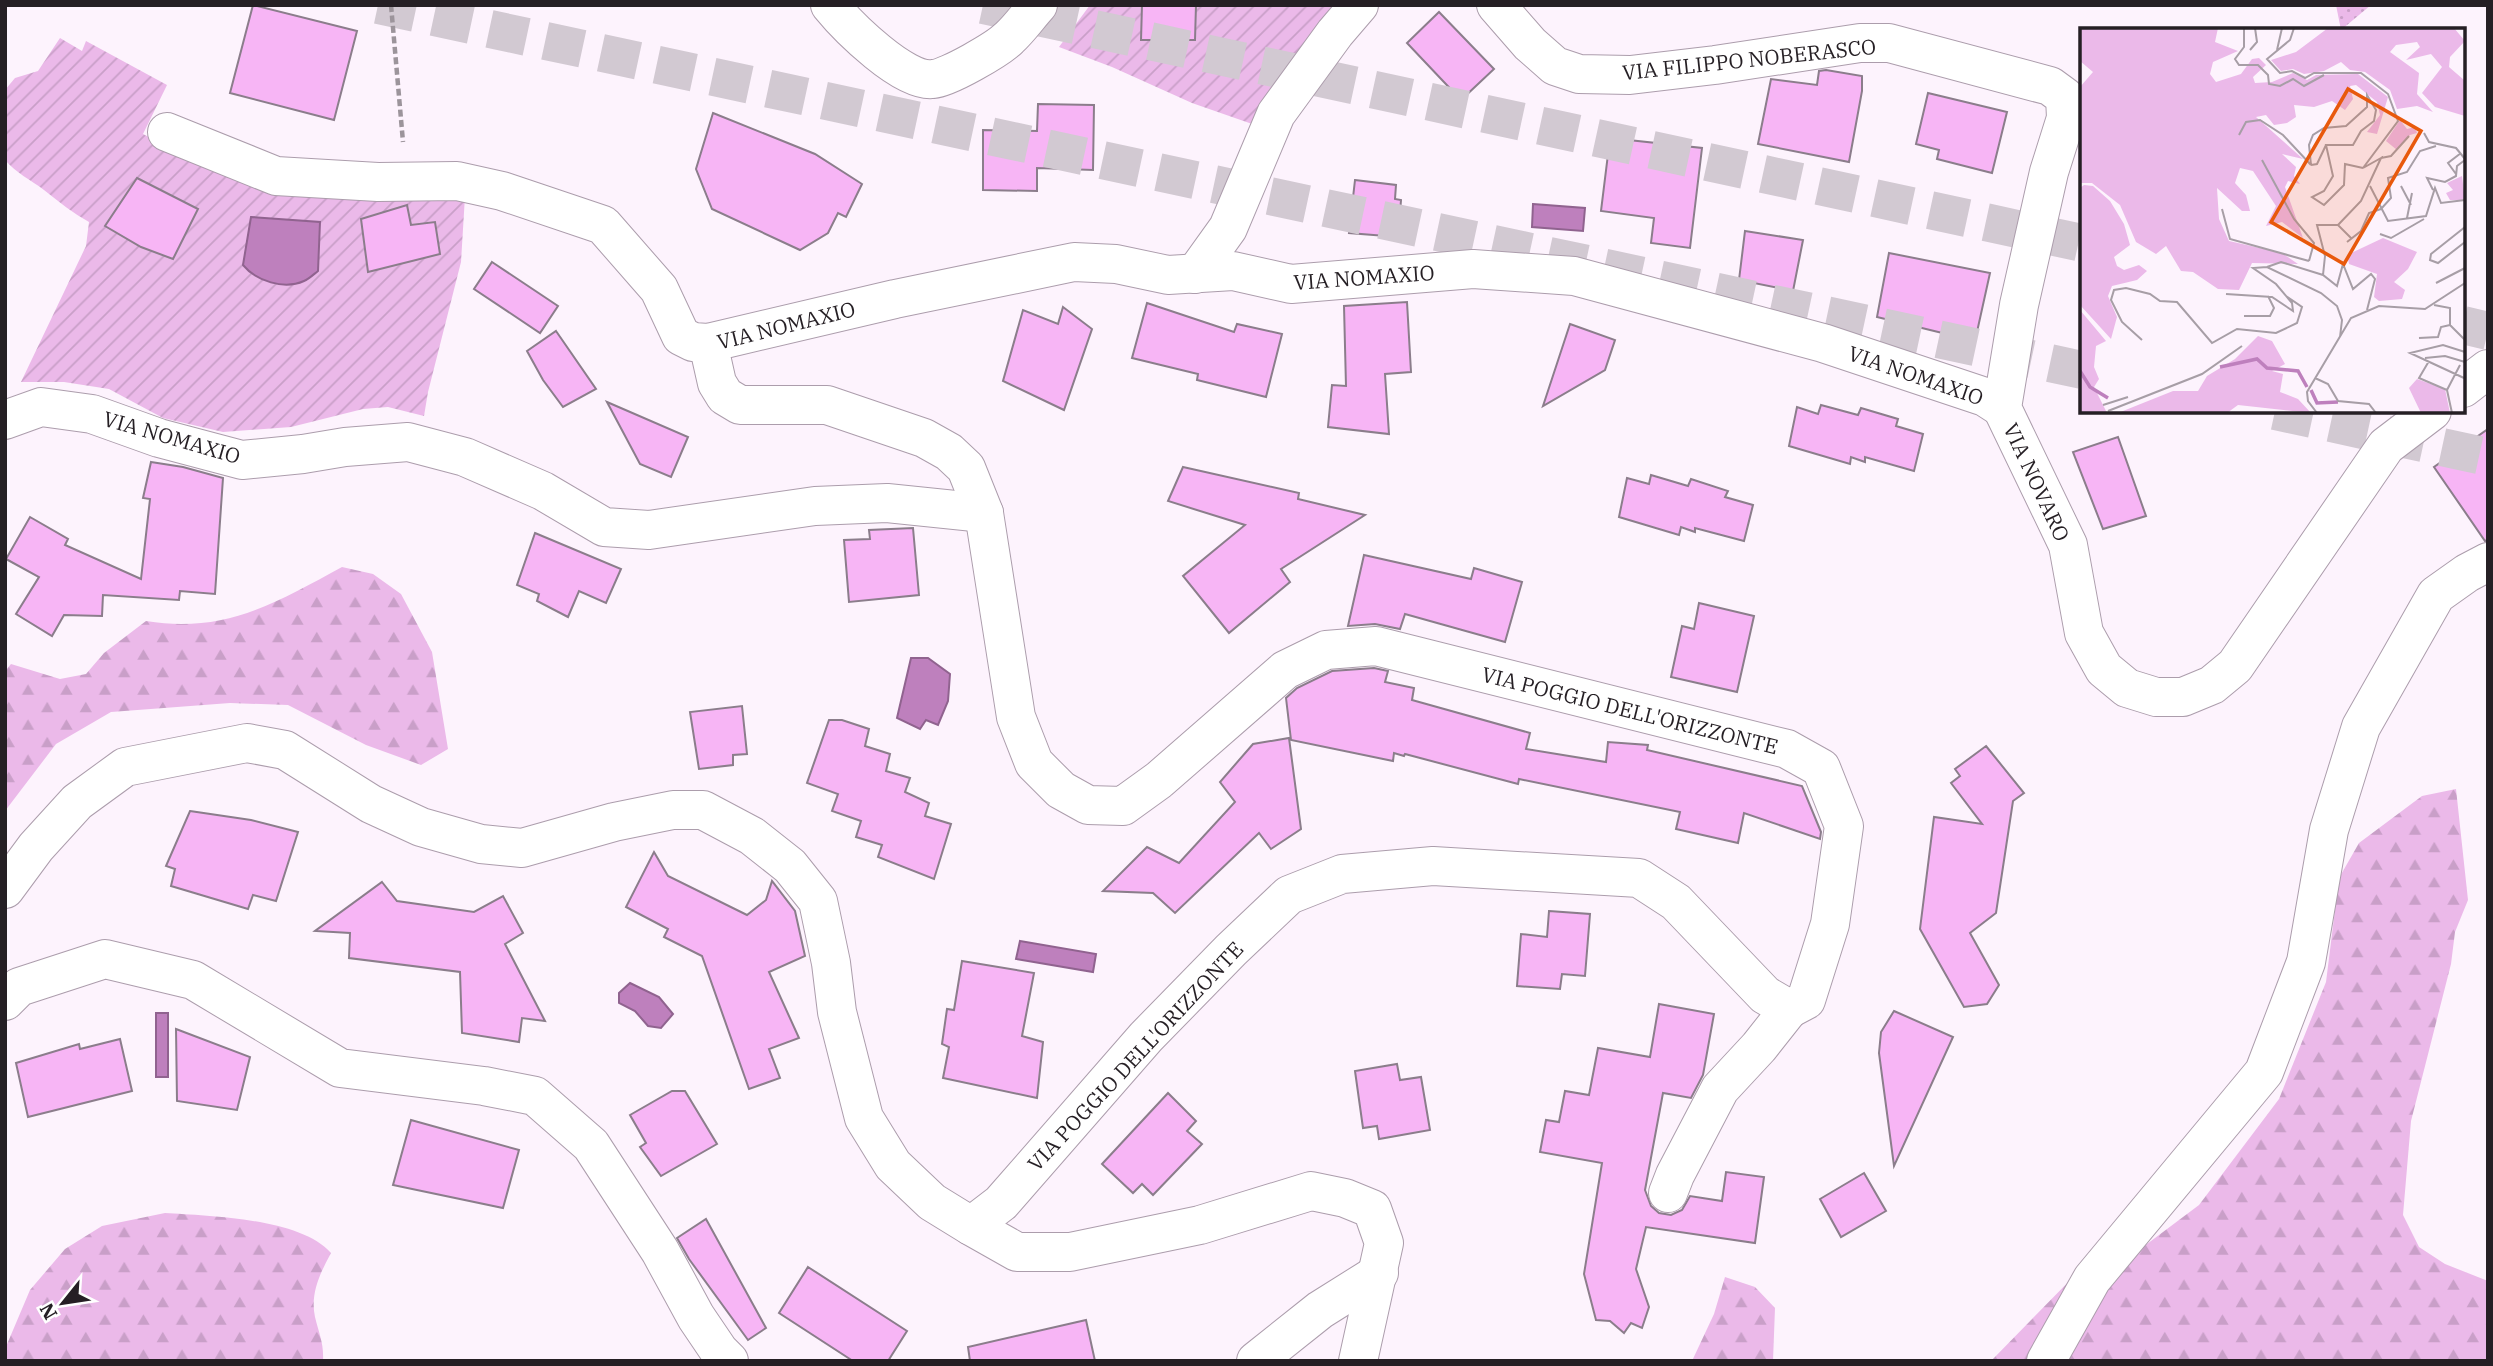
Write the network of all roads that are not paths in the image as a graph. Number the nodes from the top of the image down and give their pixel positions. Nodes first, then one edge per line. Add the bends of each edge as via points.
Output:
1 (830, 5) edge
2 (1038, 5) edge
3 (1359, 5) edge
4 (1496, 5) edge
5 (2074, 121) edge
6 (167, 132) dead end
7 (1195, 274) junction
8 (708, 343) junction
9 (2488, 369) edge
10 (2465, 386) edge
11 (2002, 408) junction
12 (2429, 413) edge
13 (5, 420) edge
14 (984, 513) junction
15 (2488, 562) edge
16 (5, 889) edge
17 (5, 1001) edge
18 (1789, 1009) junction
19 (1668, 1194) dead end
20 (971, 1226) junction
21 (1379, 1273) junction
22 (729, 1361) edge
23 (1256, 1361) edge
24 (1358, 1361) edge
25 (2046, 1361) edge

1 - 2 street via 849,27 906,73 933,80 1008,40
3 - 7 street via 1276,114 1228,228
4 - 5 street, VIA FILIPPO NOBERASCO via 1555,66 1579,74 1630,75 1860,43 1889,43 2050,86 2065,97
5 - 11 street, VIA NOVARO via 2049,172
6 - 8 street via 276,176 457,181 603,225 659,289 681,336
7 - 8 street, VIA NOMAXIO via 1168,275 1116,264 1074,262
7 - 11 street, VIA NOMAXIO via 1233,271 1290,284 1473,269 1574,276 1823,342 1984,397
8 - 14 street, VIA NOMAXIO via 717,383 725,396 740,405 827,405 924,438 966,468
9 - 10 street
11 - 12 street, VIA NOVARO via 2068,545 2084,633 2104,669 2127,688 2156,697 2183,697 2213,685 2235,666 2386,446
13 - 14 street, VIA NOMAXIO via 41,407 92,414 242,460 408,442 465,457 532,486 604,527 649,530 815,506 887,503
14 - 18 street, VIA POGGIO DELL'ORIZZONTE via 1016,717 1034,763 1061,790 1088,805 1123,806 1285,670 1326,650 1376,646 1787,749 1821,768 1844,826 1830,924 1805,1000
15 - 25 street via 2436,595 2361,727 2329,830 2306,962 2264,1072 2092,1279
16 - 20 street via 77,802 125,766 247,743 285,750 371,804 421,827 481,844 522,848 614,822 673,810 703,810 752,836 790,866 818,901 837,1012 864,1118 893,1165 932,1202
17 - 22 street via 19,987 105,959 193,980 340,1068 535,1096 591,1145 660,1251 696,1317
18 - 19 street via 1720,1089
18 - 20 street, VIA POGGIO DELL'ORIZZONTE via 1765,995 1676,902 1639,878 1433,866 1342,874 1289,895 1279,904 1146,1037 1001,1203
20 - 21 street via 1017,1252 1070,1252 1200,1225 1311,1191 1372,1209 1384,1243
21 - 23 street via 1320,1310
21 - 24 street

